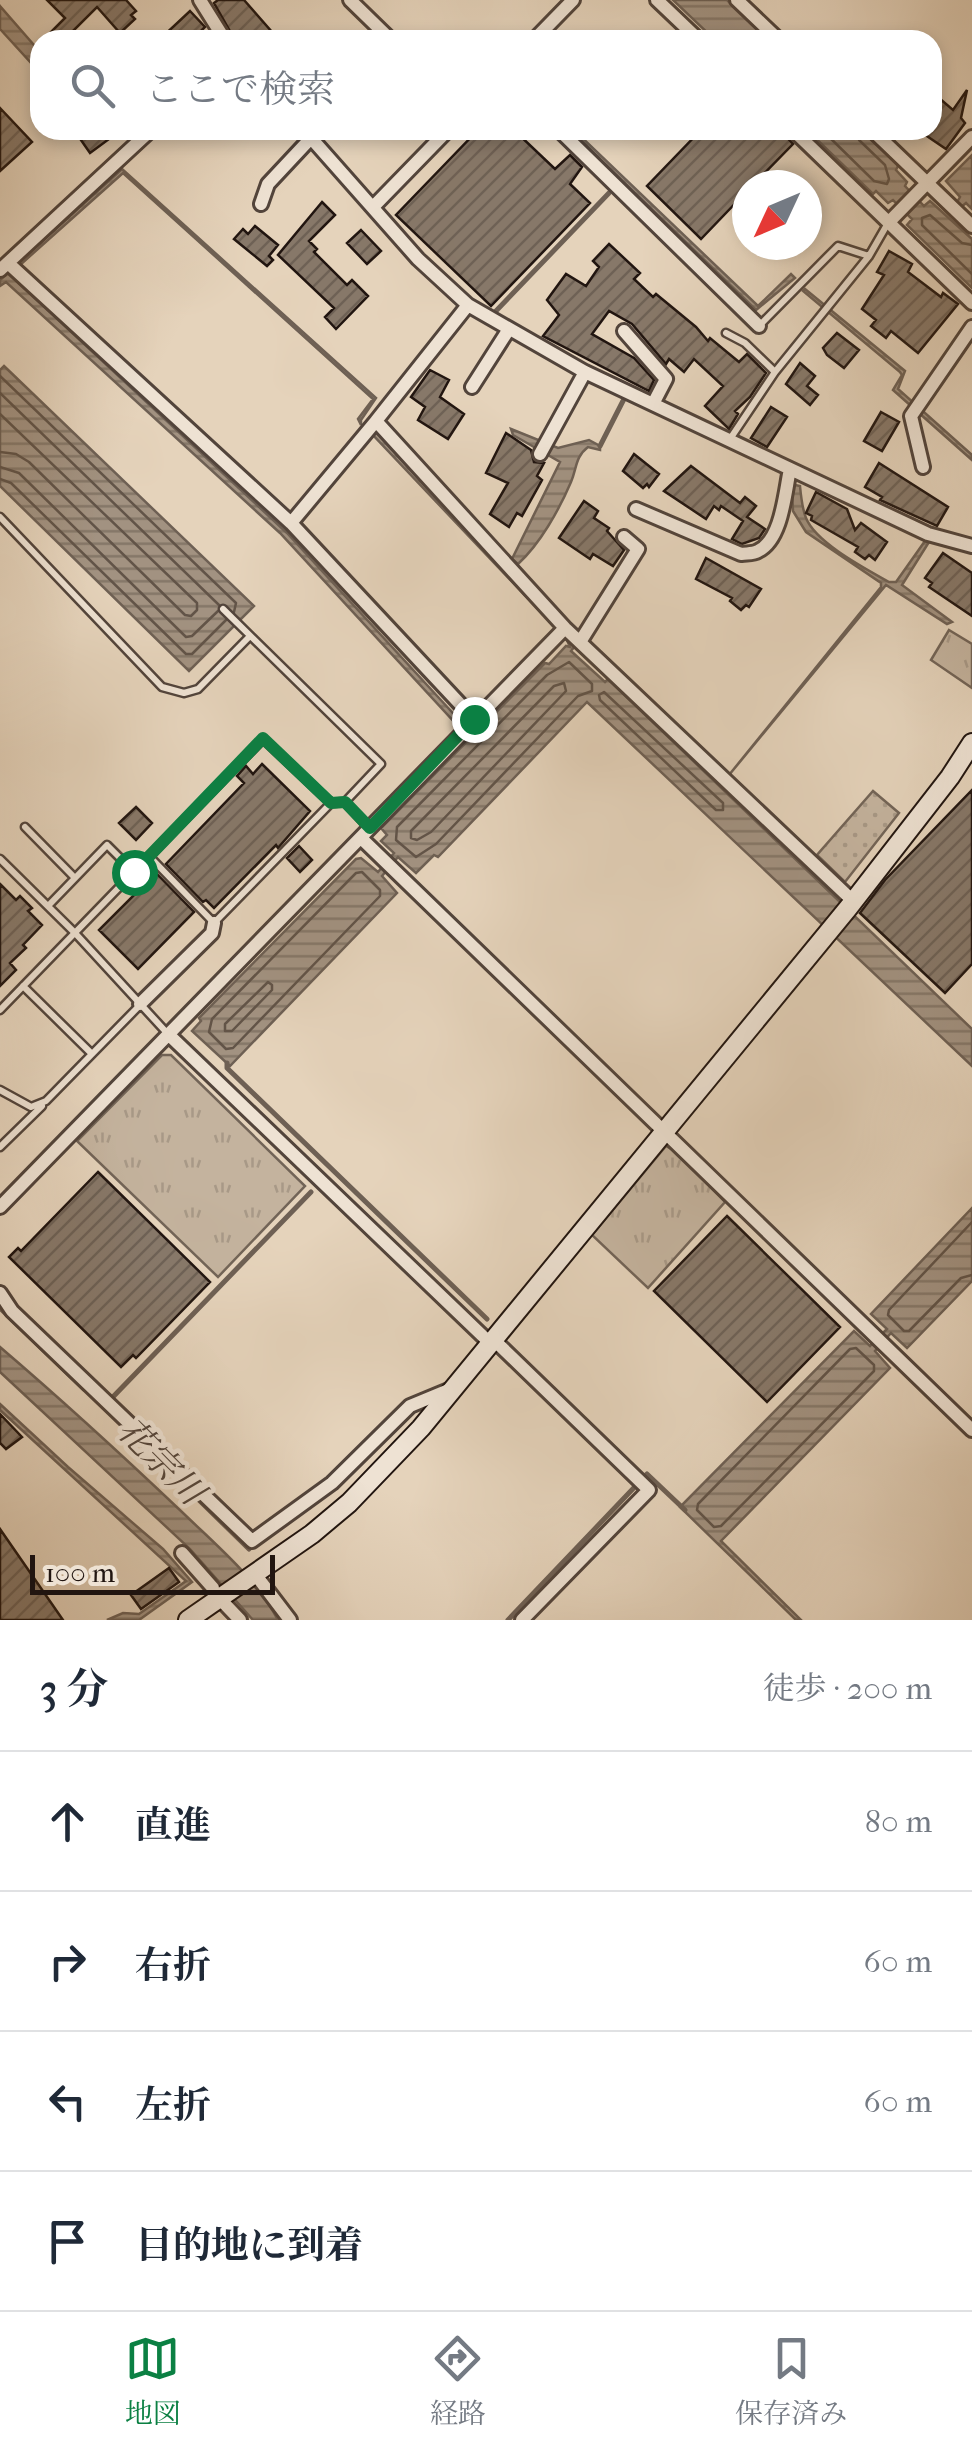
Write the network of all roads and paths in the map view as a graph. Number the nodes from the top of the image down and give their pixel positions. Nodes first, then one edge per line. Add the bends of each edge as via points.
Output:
1 (200, 0) edge
2 (350, 0) edge
3 (573, 0) edge
4 (658, 0) edge
5 (737, 0) edge
6 (219, 30) edge
7 (381, 30) edge
8 (544, 30) edge
9 (689, 30) edge
10 (768, 30) edge
11 (972, 137) edge
12 (139, 140) edge
13 (303, 140) edge
14 (314, 140) edge
15 (438, 140) edge
16 (569, 140) edge
17 (803, 140) edge
18 (881, 140) edge
19 (924, 185) junction
20 (261, 204) dead end
21 (374, 206) junction
22 (891, 219) junction
23 (972, 226) edge
24 (869, 256) junction
25 (4, 267) edge
26 (972, 302) edge
27 (468, 305) junction
28 (759, 326) joint
29 (972, 327) edge
30 (509, 329) junction
31 (624, 331) dead end
32 (726, 333) dead end
33 (584, 372) junction
34 (775, 372) junction
35 (472, 387) dead end
36 (653, 404) junction
37 (376, 422) junction
38 (730, 440) junction
39 (540, 454) dead end
40 (923, 467) dead end
41 (790, 469) junction
42 (636, 509) dead end
43 (0, 517) edge
44 (291, 523) junction
45 (624, 537) dead end
46 (972, 546) edge
47 (222, 609) dead end
48 (565, 628) junction
49 (250, 636) junction
50 (580, 642) junction
51 (474, 719) junction
52 (969, 756) edge
53 (345, 802) junction
54 (331, 803) junction
55 (25, 826) dead end
56 (366, 834) junction
57 (149, 856) junction
58 (0, 860) edge
59 (134, 872) junction
60 (75, 878) junction
61 (851, 904) junction
62 (48, 906) junction
63 (214, 923) junction
64 (75, 932) junction
65 (23, 986) junction
66 (140, 1004) junction
67 (0, 1010) edge
68 (168, 1034) junction
69 (92, 1054) junction
70 (0, 1090) edge
71 (46, 1101) junction
72 (664, 1131) junction
73 (0, 1147) edge
74 (0, 1207) edge
75 (0, 1293) edge
76 (492, 1341) junction
77 (454, 1387) junction
78 (972, 1430) edge
79 (182, 1553) dead end
80 (253, 1575) junction
81 (219, 1594) junction
82 (527, 1618) edge
83 (188, 1620) edge
84 (240, 1620) edge
85 (290, 1620) edge

1 - 6 street
2 - 7 street
3 - 8 street
4 - 9 street
5 - 10 street
11 - 19 street
12 - 25 street
13 - 20 street via 268,184
14 - 21 street
15 - 21 street
16 - 28 street
17 - 22 street
18 - 19 street
19 - 22 street
19 - 23 street
21 - 27 street
22 - 24 lane
22 - 26 street
24 - 28 lane via 838,246
24 - 34 lane
25 - 44 street
27 - 30 street
27 - 37 street
29 - 40 street via 912,416
30 - 33 street
30 - 35 street
31 - 36 street via 666,379
32 - 34 lane
33 - 36 street
33 - 39 street
34 - 38 lane
36 - 38 street
37 - 44 street
37 - 48 street
38 - 41 street
41 - 42 street via 778,521 759,551 741,554
41 - 46 street via 928,534
43 - 49 lane via 162,688 198,689
44 - 51 street
45 - 50 street via 638,549
47 - 49 lane
48 - 50 street
48 - 51 street
49 - 53 lane via 382,764
50 - 61 street
51 - 56 street
52 - 61 street
53 - 54 lane
53 - 56 lane
54 - 57 lane via 263,738
54 - 63 lane
55 - 60 lane
56 - 68 street
56 - 72 street
57 - 59 lane
57 - 63 lane
58 - 62 lane
59 - 60 lane via 108,845
59 - 64 lane
60 - 62 lane
61 - 72 street
62 - 64 lane
63 - 66 street via 212,933
64 - 65 lane
64 - 66 lane
65 - 67 lane
65 - 69 lane
66 - 68 lane
66 - 69 lane
68 - 74 street
68 - 76 street
69 - 71 lane
70 - 71 lane via 31,1107
71 - 73 lane
72 - 76 street
72 - 78 street
75 - 77 street via 252,1541 332,1482 410,1406
76 - 77 street
76 - 82 street via 649,1490
77 - 80 street via 350,1503
79 - 81 street
80 - 81 street
80 - 85 street
81 - 83 street
81 - 84 street

